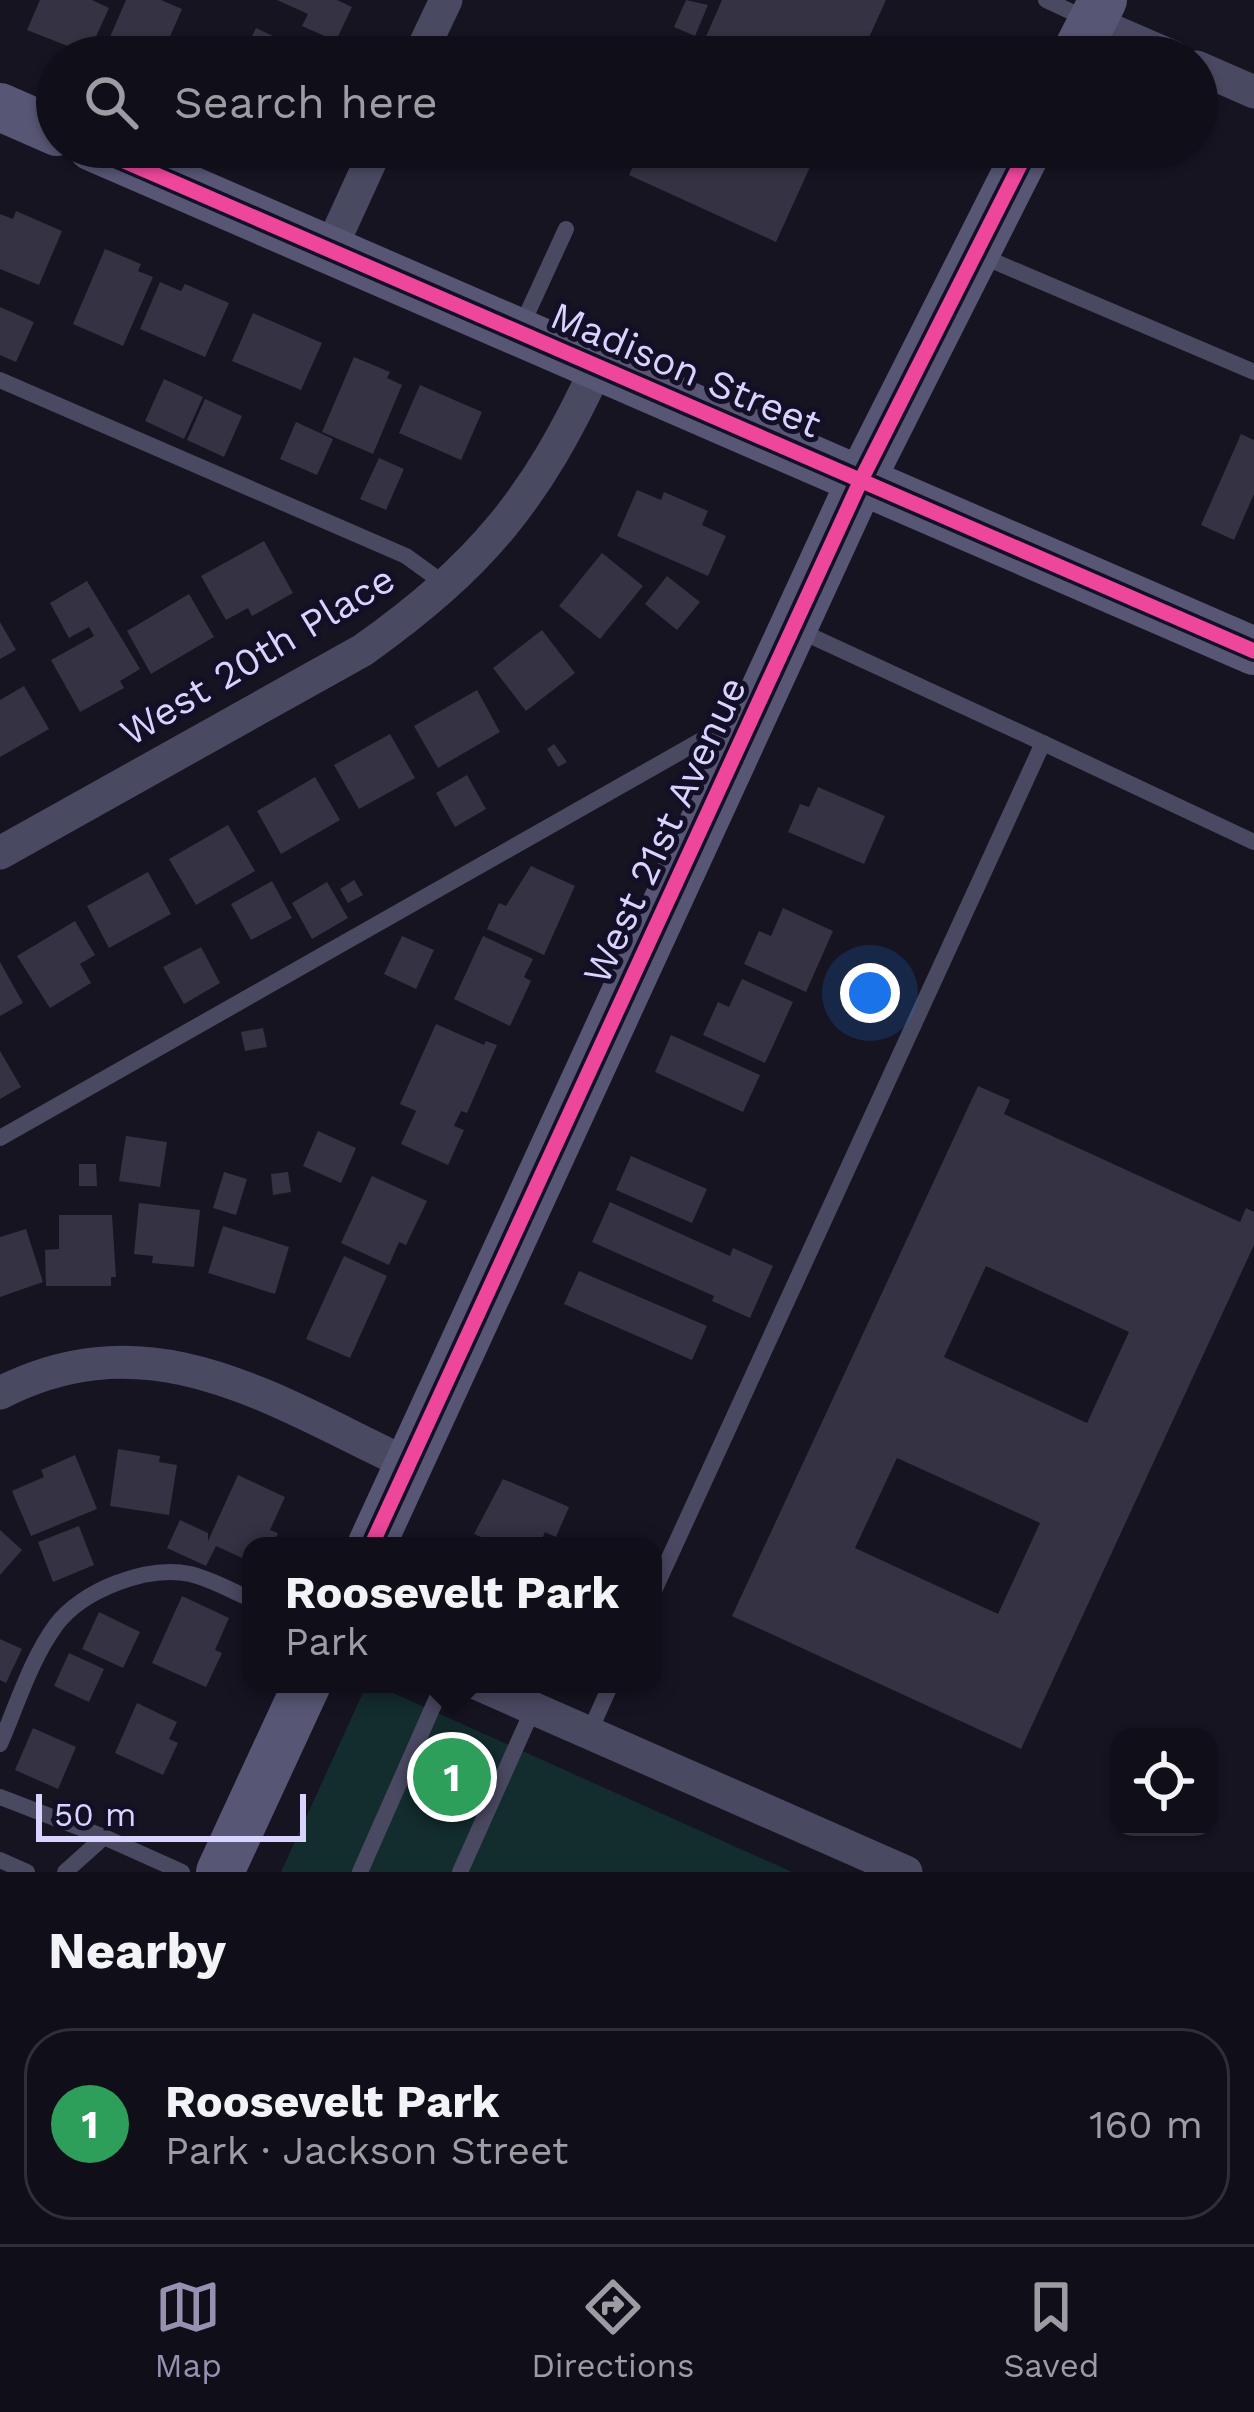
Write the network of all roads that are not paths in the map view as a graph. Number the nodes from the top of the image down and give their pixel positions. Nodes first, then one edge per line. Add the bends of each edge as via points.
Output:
1 (446, 0) edge
2 (1046, 0) edge
3 (1090, 26) edge
4 (429, 36) edge
5 (1218, 76) edge
6 (1254, 92) edge
7 (0, 107) edge
8 (36, 123) edge
9 (141, 168) edge
10 (367, 168) edge
11 (1018, 168) edge
12 (566, 230) dead end
13 (330, 250) junction
14 (976, 253) junction
15 (519, 332) junction
16 (597, 367) junction
17 (1254, 372) edge
18 (0, 380) edge
19 (861, 480) junction
20 (446, 585) junction
21 (793, 628) junction
22 (1254, 650) edge
23 (755, 710) junction
24 (1043, 742) junction
25 (1254, 842) edge
26 (0, 853) edge
27 (0, 1138) edge
28 (0, 1393) edge
29 (408, 1464) junction
30 (375, 1537) edge
31 (662, 1573) edge
32 (242, 1595) edge
33 (303, 1693) edge
34 (438, 1693) edge
35 (498, 1693) edge
36 (607, 1693) edge
37 (533, 1709) junction
38 (589, 1733) junction
39 (0, 1744) edge
40 (0, 1797) edge
41 (104, 1838) junction
42 (0, 1860) edge
43 (26, 1872) edge
44 (65, 1872) edge
45 (182, 1872) edge
46 (220, 1872) edge
47 (360, 1872) edge
48 (460, 1872) edge
49 (906, 1872) edge

1 - 4 street
2 - 3 lane
5 - 6 street
7 - 8 street
9 - 13 street, Madison Street
10 - 13 street
11 - 14 street, West 21st Avenue
12 - 15 lane
13 - 15 street, Madison Street
14 - 17 lane
14 - 19 street, West 21st Avenue
15 - 16 street, Madison Street
16 - 19 street, Madison Street
16 - 20 street, West 20th Place via 525,500
18 - 20 lane via 406,556
19 - 21 street, West 21st Avenue
19 - 22 street, Madison Street
20 - 26 street, West 20th Place via 363,650
21 - 23 street, West 21st Avenue
21 - 24 lane
23 - 27 lane
23 - 29 street, West 21st Avenue
24 - 25 lane
24 - 31 lane
28 - 29 street via 56,1370 172,1364 236,1383
29 - 30 street, West 21st Avenue
32 - 39 lane via 168,1572 90,1596 55,1626
33 - 46 street
34 - 47 lane
35 - 37 street
36 - 38 lane
37 - 38 street
37 - 48 lane
38 - 49 street
40 - 41 lane
41 - 44 lane
41 - 45 lane
42 - 43 lane

